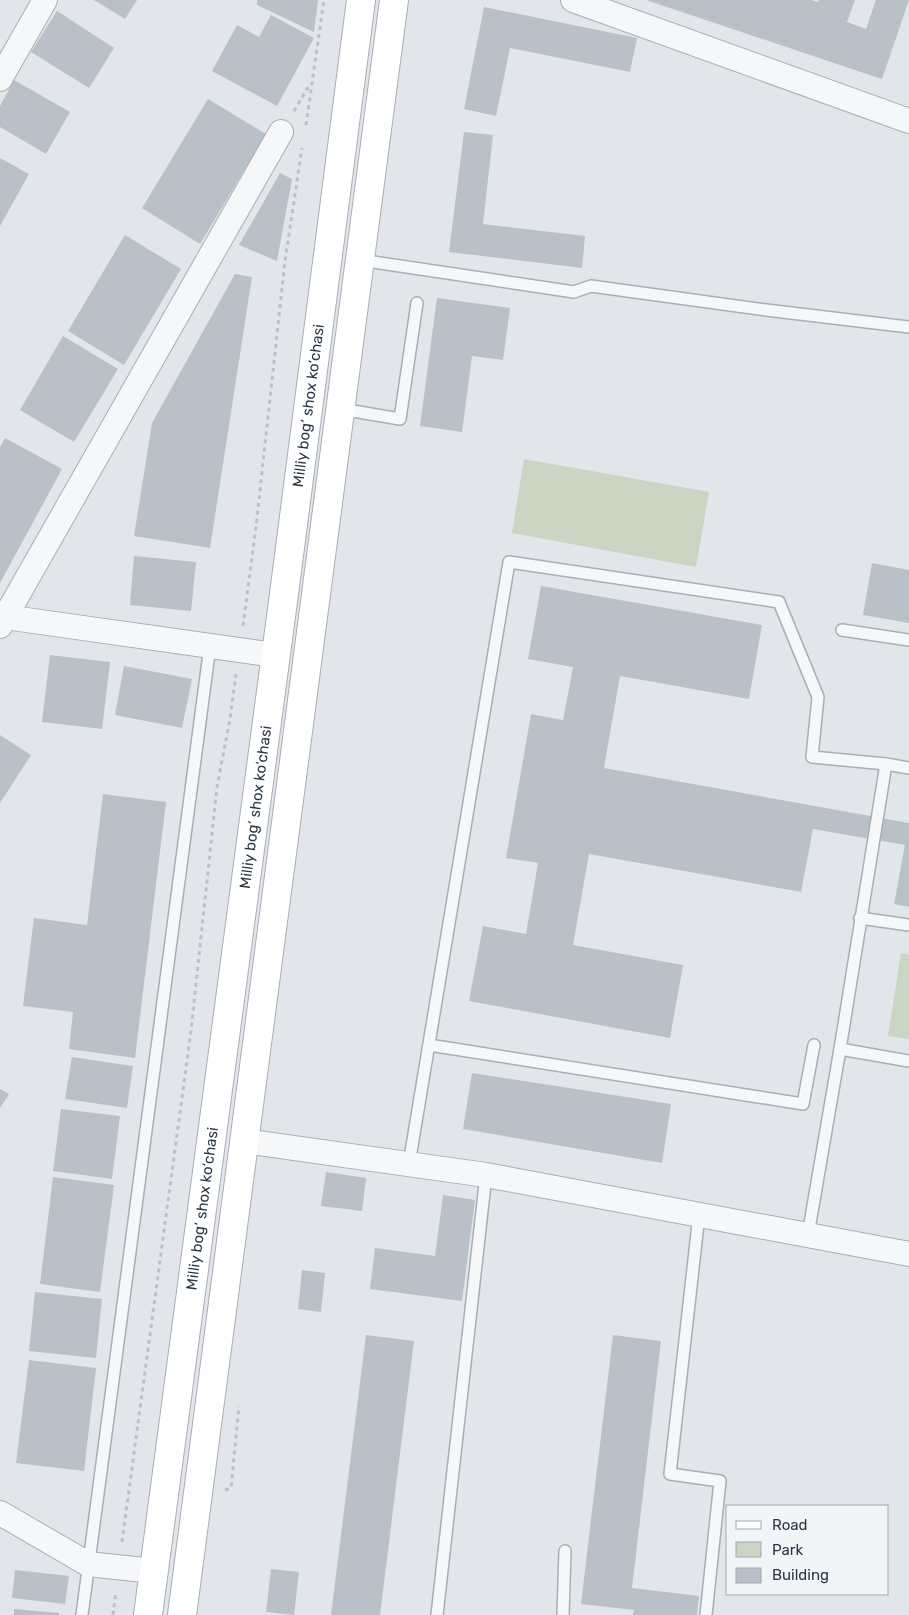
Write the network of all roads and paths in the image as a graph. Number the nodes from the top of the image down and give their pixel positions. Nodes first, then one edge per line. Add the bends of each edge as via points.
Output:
1 (45, 0) edge
2 (324, 0) edge
3 (361, 0) edge
4 (394, 0) edge
5 (573, 0) edge
6 (0, 79) edge
7 (312, 82) junction
8 (909, 121) edge
9 (305, 129) dead end
10 (281, 132) joint
11 (302, 148) dead end
12 (360, 260) junction
13 (417, 303) dead end
14 (909, 328) edge
15 (341, 409) junction
16 (2, 619) edge
17 (842, 630) dead end
18 (909, 640) edge
19 (210, 646) junction
20 (239, 650) junction
21 (274, 655) junction
22 (308, 659) junction
23 (886, 764) junction
24 (909, 768) edge
25 (860, 918) junction
26 (909, 925) edge
27 (429, 1045) junction
28 (814, 1045) dead end
29 (840, 1049) junction
30 (909, 1061) edge
31 (245, 1141) junction
32 (409, 1164) junction
33 (486, 1175) junction
34 (699, 1215) junction
35 (808, 1235) junction
36 (909, 1254) edge
37 (177, 1397) junction
38 (210, 1399) junction
39 (0, 1512) edge
40 (565, 1551) dead end
41 (88, 1564) junction
42 (119, 1567) junction
43 (154, 1571) junction
44 (82, 1615) edge
45 (113, 1615) edge
46 (148, 1615) edge
47 (182, 1615) edge
48 (437, 1615) edge
49 (563, 1615) edge
50 (706, 1615) edge

1 - 6 street
2 - 7 path
3 - 21 main road, Milliy bog‘ shox ko‘chasi
4 - 12 main road
5 - 8 street
7 - 9 path
7 - 10 path
10 - 16 street
11 - 20 path via 285,261
12 - 14 lane via 574,292 591,286
12 - 15 main road
13 - 15 lane via 400,419
15 - 22 main road
16 - 19 street
17 - 18 lane
19 - 20 street
19 - 41 lane
20 - 21 street
20 - 42 path via 217,787 191,1031
21 - 22 main road
21 - 37 main road, Milliy bog‘ shox ko‘chasi
22 - 31 main road
23 - 24 lane
23 - 25 lane
23 - 27 lane via 812,757 818,697 779,602 509,562
25 - 26 lane
25 - 29 lane
27 - 28 lane via 804,1104
27 - 32 lane
29 - 30 lane
29 - 35 lane
31 - 32 street
31 - 38 main road
32 - 33 street
33 - 34 street
33 - 48 lane
34 - 35 street
34 - 50 lane via 670,1474 720,1481
35 - 36 street
37 - 38 main road
37 - 43 main road, Milliy bog‘ shox ko‘chasi
38 - 47 main road
39 - 41 street
40 - 49 lane
41 - 42 street
41 - 44 lane
42 - 43 street
42 - 45 path
43 - 46 main road, Milliy bog‘ shox ko‘chasi

